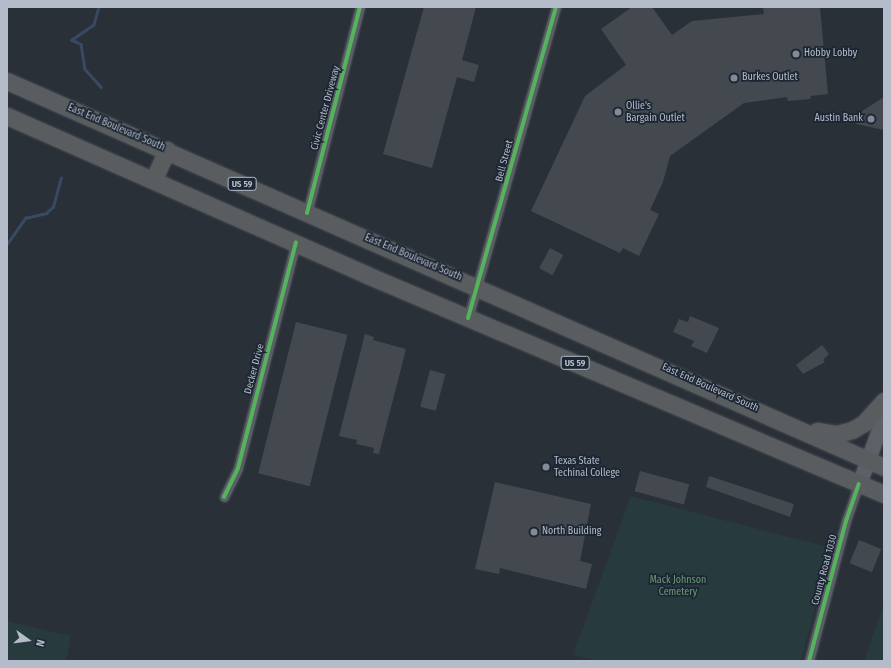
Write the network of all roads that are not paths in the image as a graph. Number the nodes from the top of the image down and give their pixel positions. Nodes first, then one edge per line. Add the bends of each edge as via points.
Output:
1 (360, 7) edge
2 (556, 7) edge
3 (7, 81) edge
4 (7, 116) edge
5 (167, 150) junction
6 (154, 179) junction
7 (307, 213) junction
8 (296, 242) junction
9 (478, 286) junction
10 (468, 318) junction
11 (884, 402) edge
12 (884, 416) edge
13 (793, 425) junction
14 (876, 464) edge
15 (859, 484) junction
16 (884, 494) edge
17 (224, 497) dead end
18 (809, 661) edge

1 - 7 street, Civic Center Driveway
2 - 9 street, Bell Street
3 - 5 highway, East End Boulevard South / US 59
4 - 6 highway, US 59
5 - 6 highway
5 - 7 highway, East End Boulevard South / US 59
6 - 8 highway, US 59
7 - 9 highway, East End Boulevard South / US 59
8 - 10 highway, US 59
8 - 17 street, Decker Drive via 238,468
9 - 10 street, Bell Street
9 - 13 highway, East End Boulevard South / US 59
10 - 15 highway, US 59
11 - 13 highway via 864,423 845,432 831,434
12 - 14 main road
13 - 14 highway, East End Boulevard South / US 59
14 - 15 main road
15 - 16 highway, US 59
15 - 18 street, County Road 1030 via 846,521

